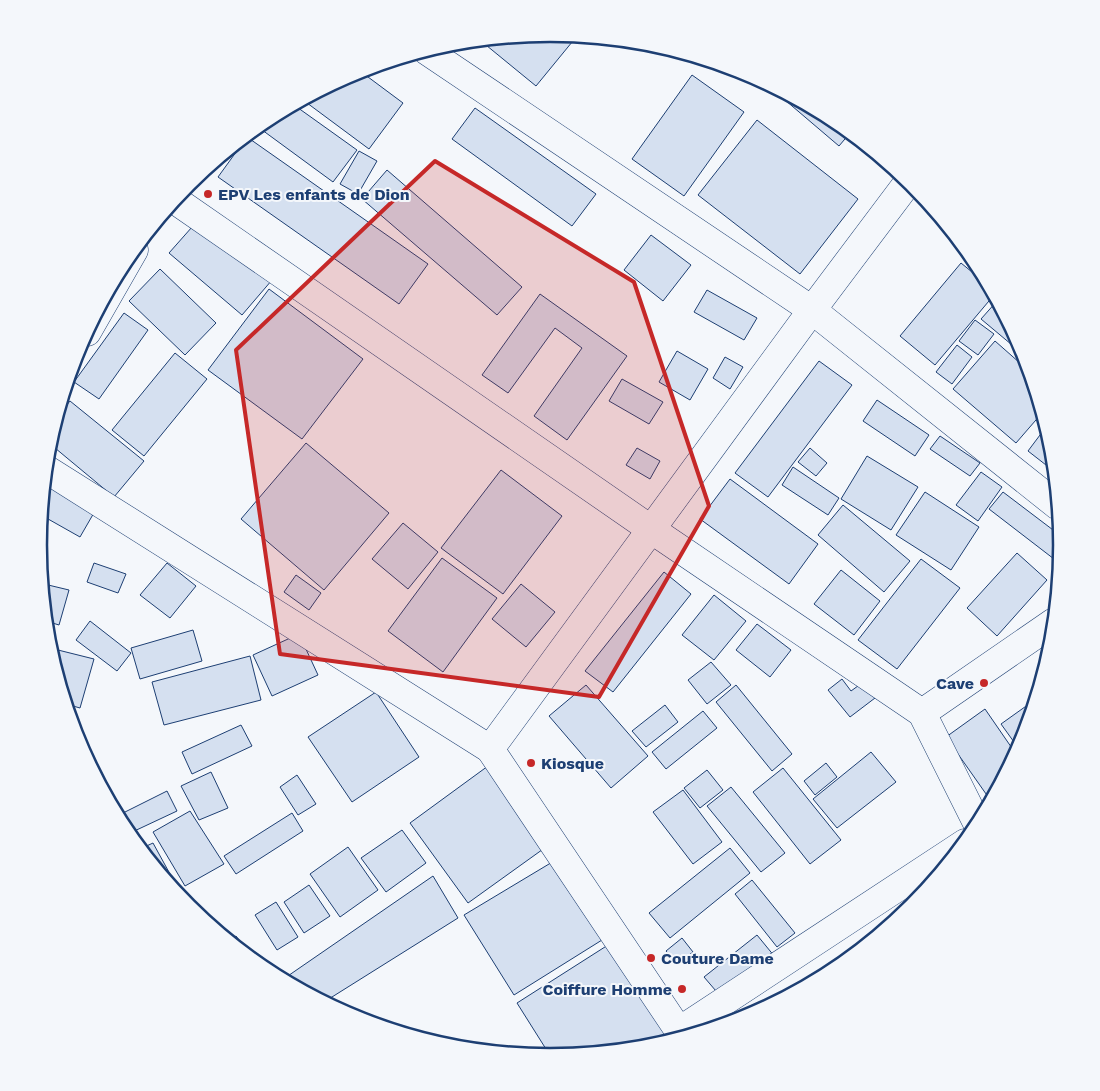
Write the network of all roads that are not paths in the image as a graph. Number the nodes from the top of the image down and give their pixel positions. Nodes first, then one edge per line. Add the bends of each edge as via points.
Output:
1 (435, 56) edge
2 (904, 188) edge
3 (181, 204) edge
4 (812, 310) junction
5 (52, 473) edge
6 (1051, 500) edge
7 (652, 530) junction
8 (1046, 628) edge
9 (922, 713) junction
10 (490, 749) junction
11 (974, 816) edge
12 (946, 856) edge
13 (689, 1028) edge
14 (679, 1031) edge

1 - 4 street
2 - 4 street
3 - 7 street
4 - 6 street
4 - 7 street
5 - 10 street
7 - 9 street
7 - 10 street
8 - 9 street
9 - 11 street
10 - 14 street
12 - 13 street

